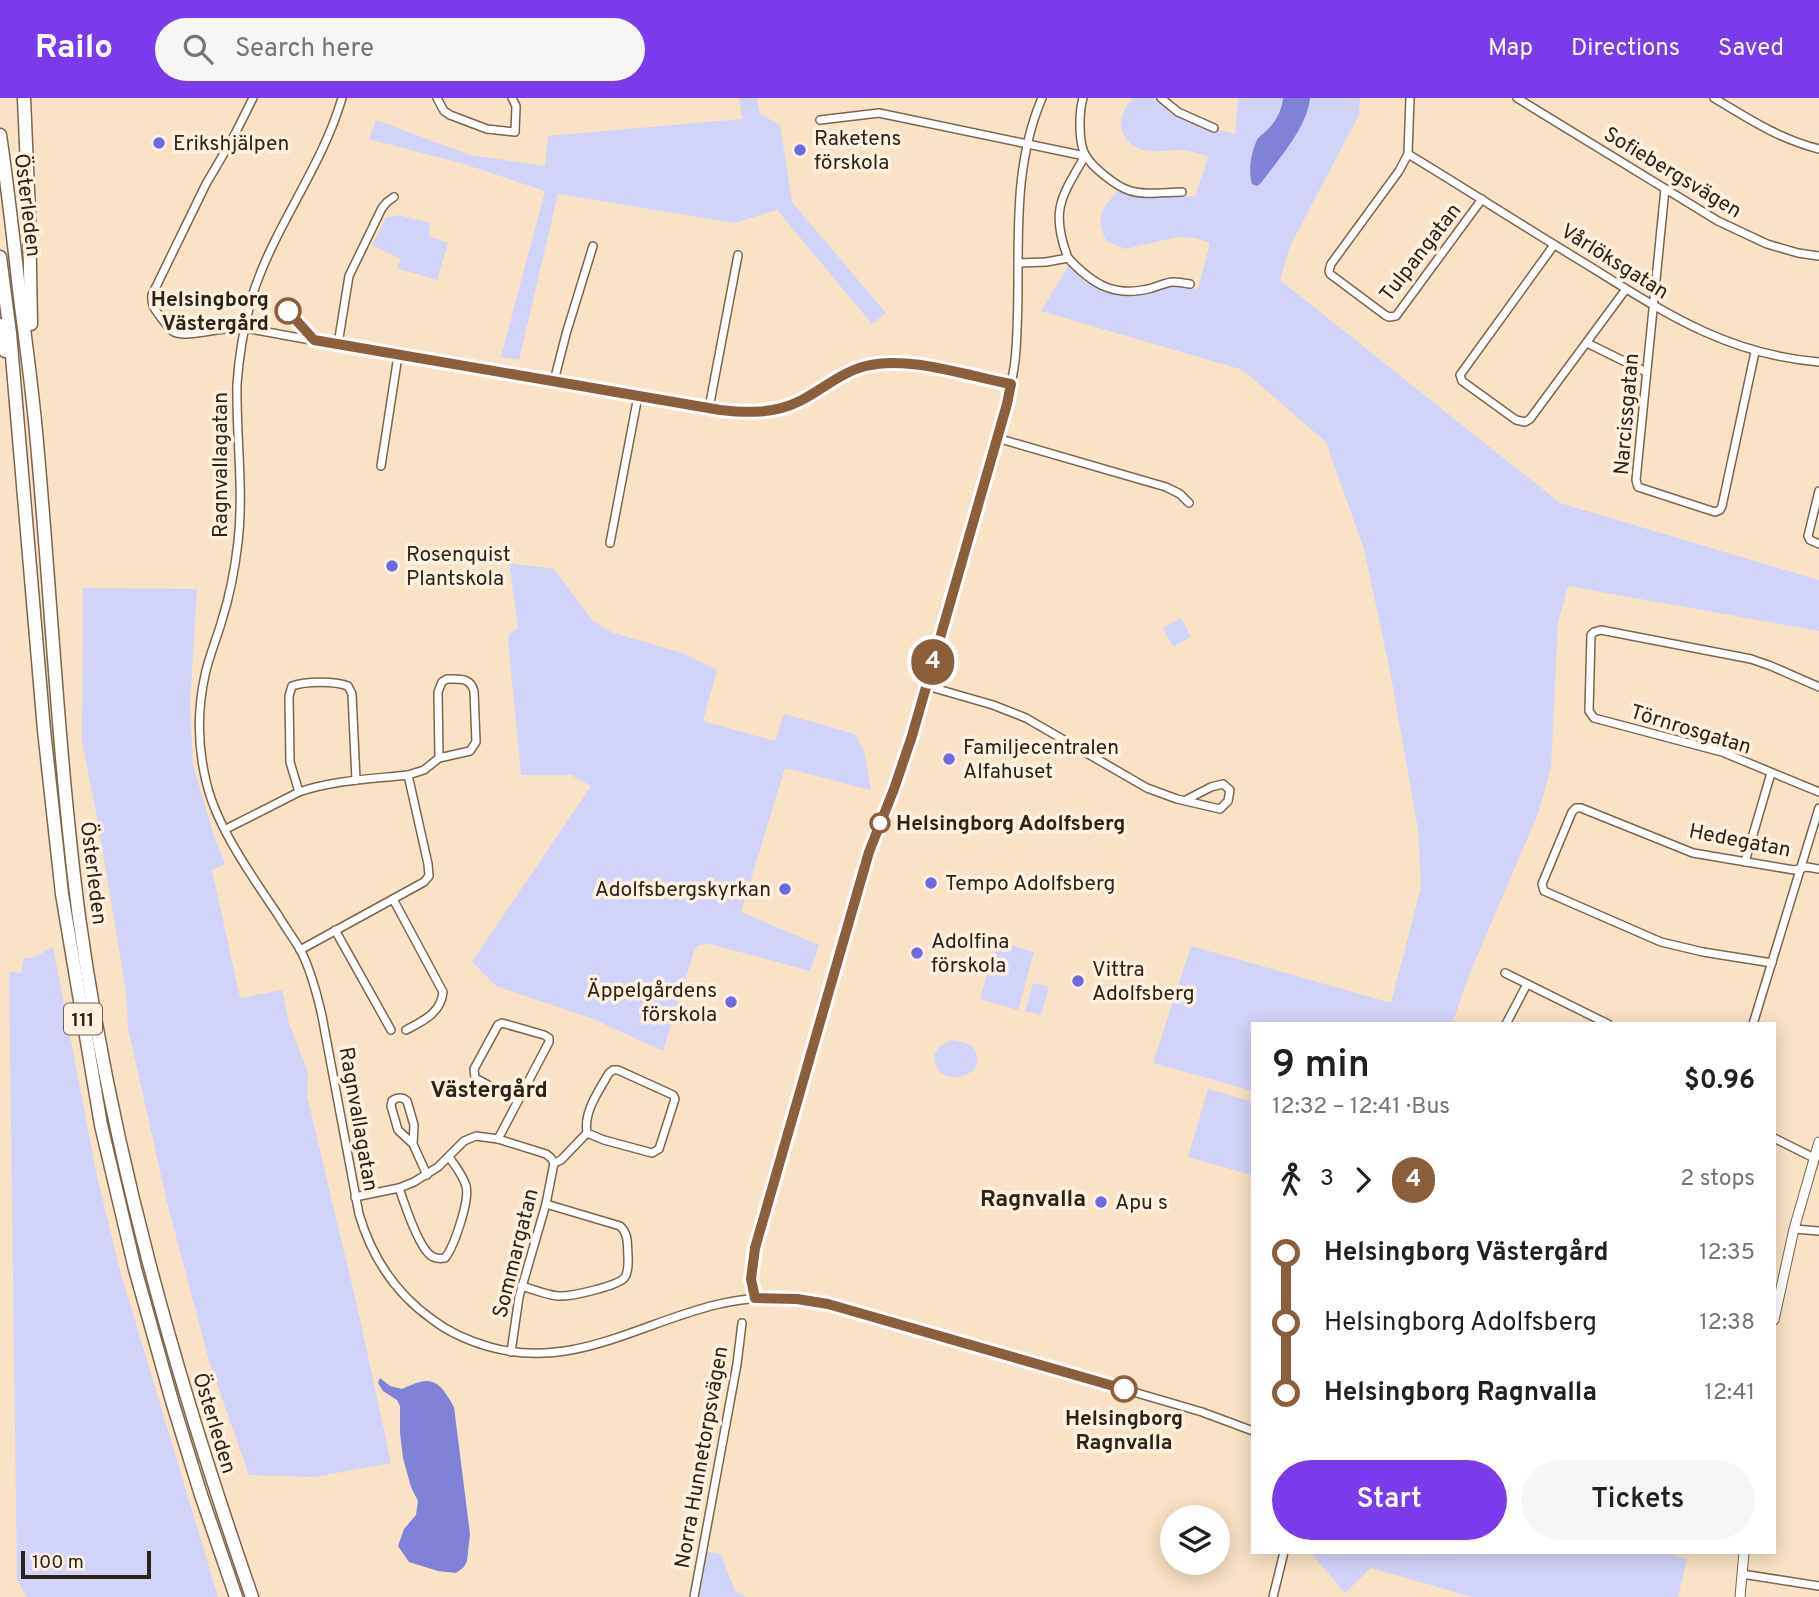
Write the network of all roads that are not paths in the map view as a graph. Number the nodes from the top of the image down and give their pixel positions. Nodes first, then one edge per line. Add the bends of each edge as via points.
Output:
1 (24, 98) edge
2 (253, 98) edge
3 (342, 98) edge
4 (438, 98) edge
5 (512, 98) edge
6 (1042, 98) edge
7 (1083, 98) edge
8 (1161, 98) edge
9 (1410, 98) edge
10 (1517, 98) edge
11 (1714, 98) edge
12 (820, 120) dead end
13 (1214, 128) dead end
14 (0, 135) edge
15 (1027, 145) junction
16 (1819, 149) edge
17 (1408, 154) junction
18 (1085, 156) junction
19 (1665, 189) junction
20 (1182, 192) dead end
21 (394, 197) dead end
22 (1482, 199) junction
23 (1554, 245) junction
24 (593, 246) dead end
25 (738, 255) dead end
26 (1819, 256) edge
27 (0, 257) edge
28 (1068, 258) junction
29 (1018, 263) junction
30 (1189, 284) dead end
31 (1626, 289) junction
32 (1653, 306) junction
33 (0, 326) edge
34 (245, 328) junction
35 (1587, 343) junction
36 (338, 344) junction
37 (1755, 352) junction
38 (398, 356) junction
39 (1819, 362) edge
40 (1646, 372) junction
41 (554, 381) junction
42 (31, 384) junction
43 (1011, 384) junction
44 (638, 396) junction
45 (709, 408) junction
46 (18, 424) junction
47 (998, 438) junction
48 (381, 466) dead end
49 (1819, 491) edge
50 (1189, 503) dead end
51 (610, 543) dead end
52 (1819, 544) edge
53 (927, 685) junction
54 (1819, 687) edge
55 (439, 758) junction
56 (1771, 773) junction
57 (408, 775) junction
58 (356, 780) junction
59 (299, 792) junction
60 (1819, 793) edge
61 (1186, 800) junction
62 (1819, 808) edge
63 (226, 829) junction
64 (1745, 862) junction
65 (1800, 869) junction
66 (1819, 869) edge
67 (393, 899) junction
68 (335, 930) junction
69 (300, 950) junction
70 (1772, 963) junction
71 (1505, 974) dead end
72 (1527, 984) junction
73 (1507, 1022) edge
74 (1603, 1022) edge
75 (1754, 1022) edge
76 (391, 1030) dead end
77 (406, 1030) dead end
78 (518, 1101) junction
79 (587, 1133) junction
80 (498, 1139) junction
81 (1776, 1140) edge
82 (1819, 1142) edge
83 (413, 1144) junction
84 (449, 1157) junction
85 (1814, 1158) junction
86 (554, 1163) junction
87 (428, 1175) junction
88 (399, 1188) junction
89 (355, 1197) junction
90 (546, 1203) junction
91 (1794, 1230) junction
92 (1819, 1231) edge
93 (522, 1286) junction
94 (755, 1298) junction
95 (1776, 1311) edge
96 (742, 1323) dead end
97 (511, 1352) junction
98 (1251, 1430) edge
99 (1284, 1554) edge
100 (1744, 1554) edge
101 (1742, 1574) junction
102 (1819, 1586) edge
103 (236, 1597) edge
104 (254, 1597) edge
105 (694, 1597) edge
106 (1273, 1597) edge
107 (1740, 1597) edge

1 - 42 main road
2 - 34 street via 205,184 151,299 176,333
3 - 34 street, Ragnvallagatan via 327,139 266,259
4 - 5 street via 450,115 487,129 515,132
6 - 15 street
7 - 18 street via 1079,121
8 - 13 street via 1178,112
9 - 17 street
10 - 19 street, Sofiebergsvägen
11 - 16 street via 1766,130
12 - 15 street via 879,113
14 - 42 main road, Österleden / 111
15 - 18 street
15 - 29 street
17 - 22 street, Vårlöksgatan
17 - 22 street, Tulpangatan via 1329,269 1332,276 1385,315 1399,313
18 - 20 street via 1109,180 1130,191
18 - 28 street via 1059,211
19 - 26 street, Sofiebergsvägen via 1759,241
19 - 32 street, Narcissgatan
21 - 36 street via 382,208 349,276
22 - 23 street, Vårlöksgatan
23 - 31 street, Vårlöksgatan
23 - 35 street via 1462,371 1461,379 1525,422
24 - 41 street
25 - 45 street
27 - 46 main road, Österleden / 111
28 - 29 street
28 - 30 street via 1085,276 1117,290 1151,288 1171,280
29 - 43 street
31 - 32 street, Vårlöksgatan
31 - 35 street
32 - 37 street, Vårlöksgatan via 1708,335
32 - 40 street, Narcissgatan
33 - 46 main road
34 - 36 street
34 - 63 street, Ragnvallagatan via 237,383 239,541 227,604 205,674 200,716 206,779
35 - 40 street
36 - 38 street
37 - 39 street, Vårlöksgatan
37 - 40 street, Narcissgatan via 1722,506 1716,512 1636,486
38 - 41 street
38 - 48 street
41 - 44 street
42 - 104 main road, Österleden / 111 via 65,800 99,1035 119,1142 168,1335 208,1470
43 - 45 street via 888,363 847,373 776,410
43 - 47 street
44 - 45 street
44 - 51 street
46 - 103 main road, Österleden / 111 via 62,894 101,1125 172,1401
47 - 50 street via 1166,487
47 - 53 street
49 - 52 street via 1808,536
53 - 61 street via 1026,718 1137,784
53 - 94 street via 869,852 755,1248 751,1279
54 - 56 street, Törnrosgatan via 1751,659 1597,630 1592,633 1591,716 1714,750
55 - 55 street via 470,751 476,743 474,691 466,680 447,679 439,685
55 - 57 street
56 - 60 street, Törnrosgatan
56 - 64 street
57 - 58 street
57 - 67 street via 429,876
58 - 59 street
58 - 59 street via 348,686 300,683 292,686 289,696 290,762
59 - 63 street
61 - 61 street via 1220,809 1230,790 1216,785
62 - 65 street
63 - 69 street, Ragnvallagatan
64 - 65 street, Hedegatan
64 - 70 street, Hedegatan via 1693,853 1576,808 1542,884 1545,891 1661,942
65 - 66 street, Hedegatan
65 - 70 street
67 - 68 street
67 - 77 street via 443,992 430,1017
68 - 69 street
68 - 76 street
69 - 89 street, Ragnvallagatan via 319,1002
70 - 75 street
71 - 72 street
72 - 73 street
72 - 74 street
78 - 78 street via 475,1078 474,1069 502,1023 549,1038
78 - 80 street
79 - 79 street via 656,1152 673,1096 613,1070 587,1115
79 - 86 street, Sommargatan
80 - 84 street, Sommargatan via 472,1137
80 - 86 street, Sommargatan via 546,1154
81 - 85 street
82 - 85 street
83 - 83 street via 398,1130 391,1104 396,1098 407,1101 414,1125
83 - 87 street
84 - 87 street, Sommargatan
84 - 88 street via 467,1187 467,1196 445,1258 429,1254
85 - 91 street
86 - 90 street, Sommargatan
87 - 88 street, Sommargatan
88 - 89 street, Sommargatan
89 - 97 street, Ragnvallagatan via 363,1230 379,1262 411,1303 447,1330
90 - 93 street, Sommargatan
90 - 93 street via 620,1226 627,1237 628,1269 625,1279 617,1283 571,1295
91 - 92 street
91 - 95 street
93 - 97 street, Sommargatan
94 - 97 street, Ragnvallagatan via 714,1305 581,1349 553,1354
94 - 98 street, Ragnvallagatan via 828,1304
96 - 105 street, Norra Hunnetorpsvägen
99 - 106 street
100 - 101 street
101 - 102 street
101 - 107 street

